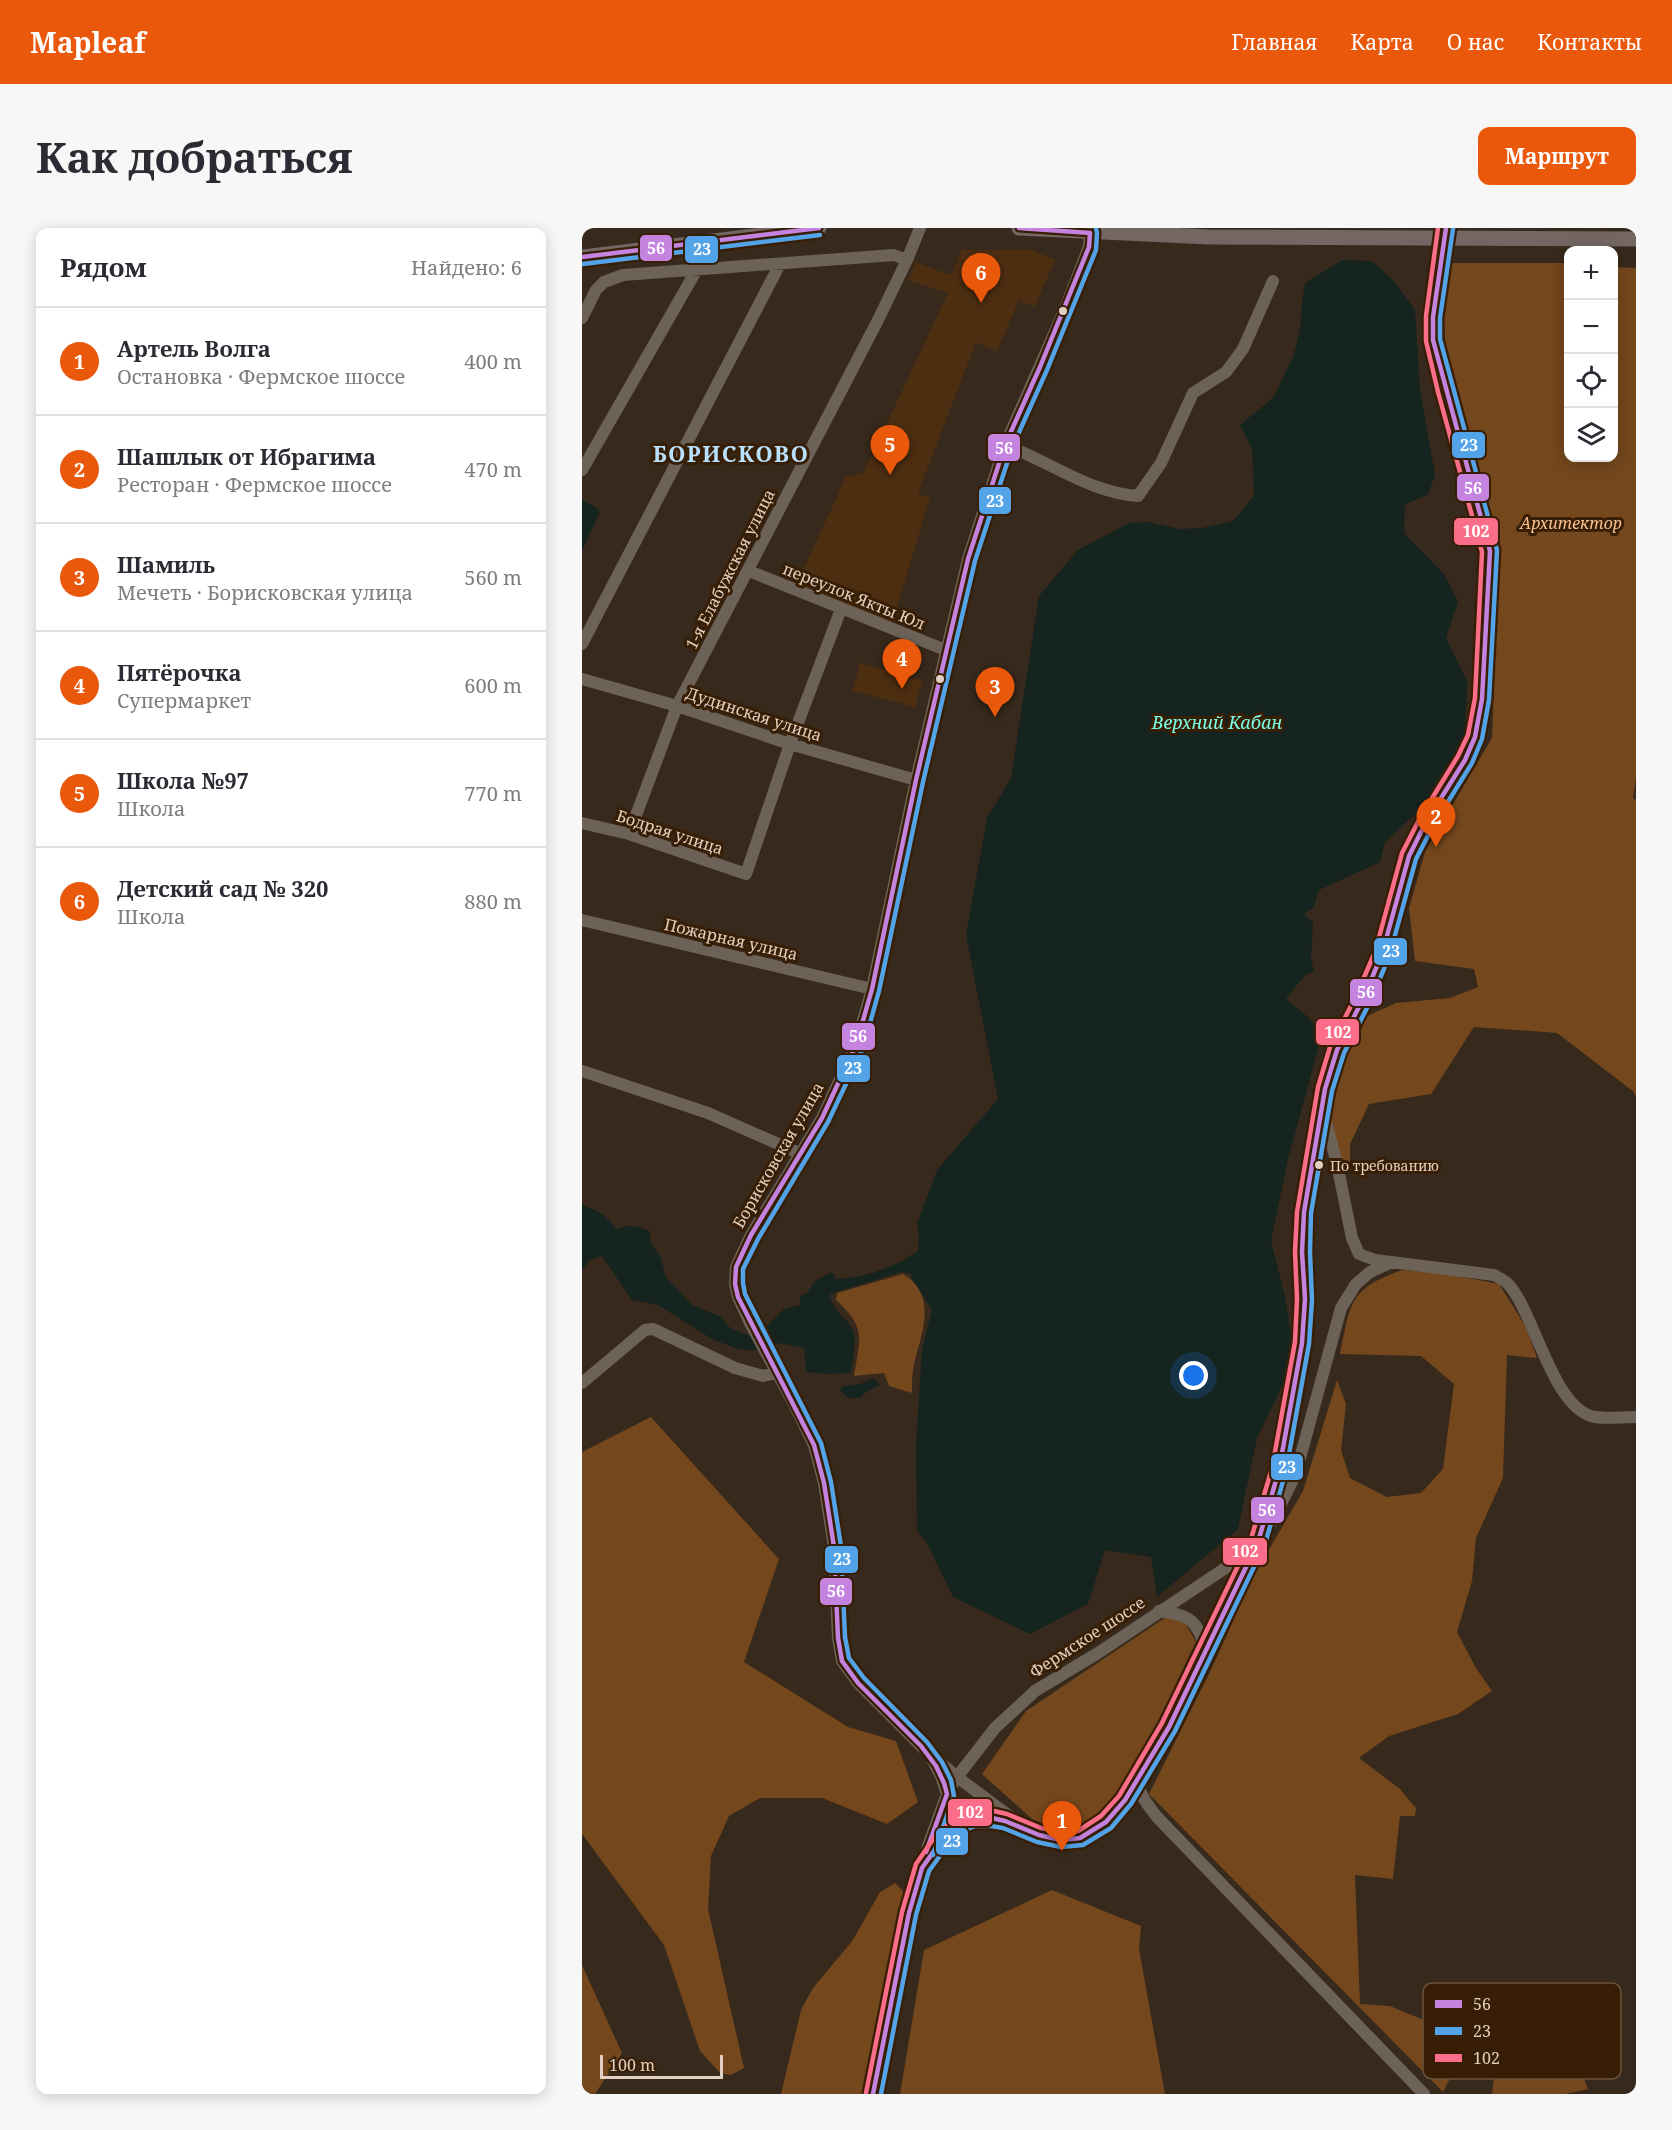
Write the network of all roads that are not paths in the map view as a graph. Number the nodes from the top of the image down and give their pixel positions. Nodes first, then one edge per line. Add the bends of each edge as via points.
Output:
1 (819, 228) edge
2 (920, 228) edge
3 (1019, 228) edge
4 (1403, 228) edge
5 (1496, 228) edge
6 (1090, 233) junction
7 (1445, 233) edge
8 (1378, 238) junction
9 (1520, 239) junction
10 (1636, 239) edge
11 (582, 257) edge
12 (908, 260) junction
13 (780, 264) junction
14 (696, 271) junction
15 (1273, 281) dead end
16 (582, 318) edge
17 (1005, 445) junction
18 (582, 470) edge
19 (749, 571) junction
20 (841, 609) junction
21 (582, 644) edge
22 (948, 651) junction
23 (582, 679) edge
24 (677, 706) junction
25 (790, 744) junction
26 (916, 780) junction
27 (582, 823) edge
28 (629, 834) junction
29 (582, 920) edge
30 (872, 989) junction
31 (582, 1071) edge
32 (1325, 1089) junction
33 (801, 1154) junction
34 (1392, 1262) junction
35 (776, 1373) junction
36 (582, 1383) edge
37 (1636, 1417) edge
38 (1257, 1546) junction
39 (1159, 1611) junction
40 (1206, 1650) junction
41 (921, 1746) junction
42 (957, 1777) junction
43 (1138, 1779) junction
44 (947, 1794) junction
45 (1116, 1811) junction
46 (1157, 1816) junction
47 (1024, 1827) junction
48 (922, 1868) junction
49 (873, 2094) edge
50 (1424, 2094) edge

1 - 11 main road
2 - 12 street, 1-я Елабужская улица
3 - 6 main road
4 - 8 main road
5 - 9 main road via 1507,237
6 - 8 main road
6 - 17 street, Борисковская улица via 1089,247 1064,311
7 - 8 main road
7 - 9 main road
7 - 32 street, Фермское шоссе via 1433,340 1490,551 1482,699 1476,737 1409,856 1382,954 1337,1050
9 - 10 main road
12 - 13 street via 894,255
12 - 19 street, 1-я Елабужская улица
13 - 14 street
13 - 21 street
14 - 16 street via 623,275 604,282
14 - 18 street
15 - 17 street via 1243,349 1226,372 1194,393 1161,463 1138,496 1106,489
17 - 22 street, Борисковская улица via 968,559
19 - 20 street, переулок Якты Юл
19 - 24 street, 1-я Елабужская улица
20 - 22 street, переулок Якты Юл
20 - 25 street
22 - 26 street, Борисковская улица
23 - 24 street, Дудинская улица
24 - 25 street, Дудинская улица
24 - 28 street, 1-я Елабужская улица
25 - 26 street, Дудинская улица
25 - 28 street, Бодрая улица via 747,874
26 - 30 street, Борисковская улица
27 - 28 street, Бодрая улица
29 - 30 street, Пожарная улица
30 - 33 street, Борисковская улица via 855,1045
31 - 33 street via 708,1113
32 - 34 street via 1324,1119 1352,1238 1359,1254
32 - 38 street, Фермское шоссе via 1304,1212 1302,1343 1279,1470
33 - 35 street, Борисковская улица via 736,1266 738,1297
34 - 37 street via 1494,1275 1509,1284 1554,1377 1571,1401 1593,1417
34 - 38 street, Фермское шоссе via 1356,1284 1341,1308 1296,1473
35 - 36 street via 763,1376 735,1368 653,1329 645,1330
35 - 41 street via 814,1446 824,1483 834,1547 842,1661 858,1683
38 - 39 street, Фермское шоссе
38 - 40 street, Фермское шоссе
39 - 40 street via 1190,1619 1201,1631
39 - 42 street, Фермское шоссе via 1035,1691 995,1728
40 - 43 street, Фермское шоссе via 1169,1727
41 - 42 street, Фермское шоссе
41 - 44 street via 941,1776
42 - 44 street, Фермское шоссе
42 - 47 street, Фермское шоссе
43 - 45 street, Фермское шоссе
43 - 46 street via 1140,1794
44 - 48 street, Фермское шоссе
45 - 46 street via 1140,1805
45 - 47 street, Фермское шоссе via 1092,1832 1072,1840 1050,1838
46 - 50 street
47 - 48 street, Фермское шоссе via 981,1817 965,1822 941,1841
48 - 49 street, Фермское шоссе

